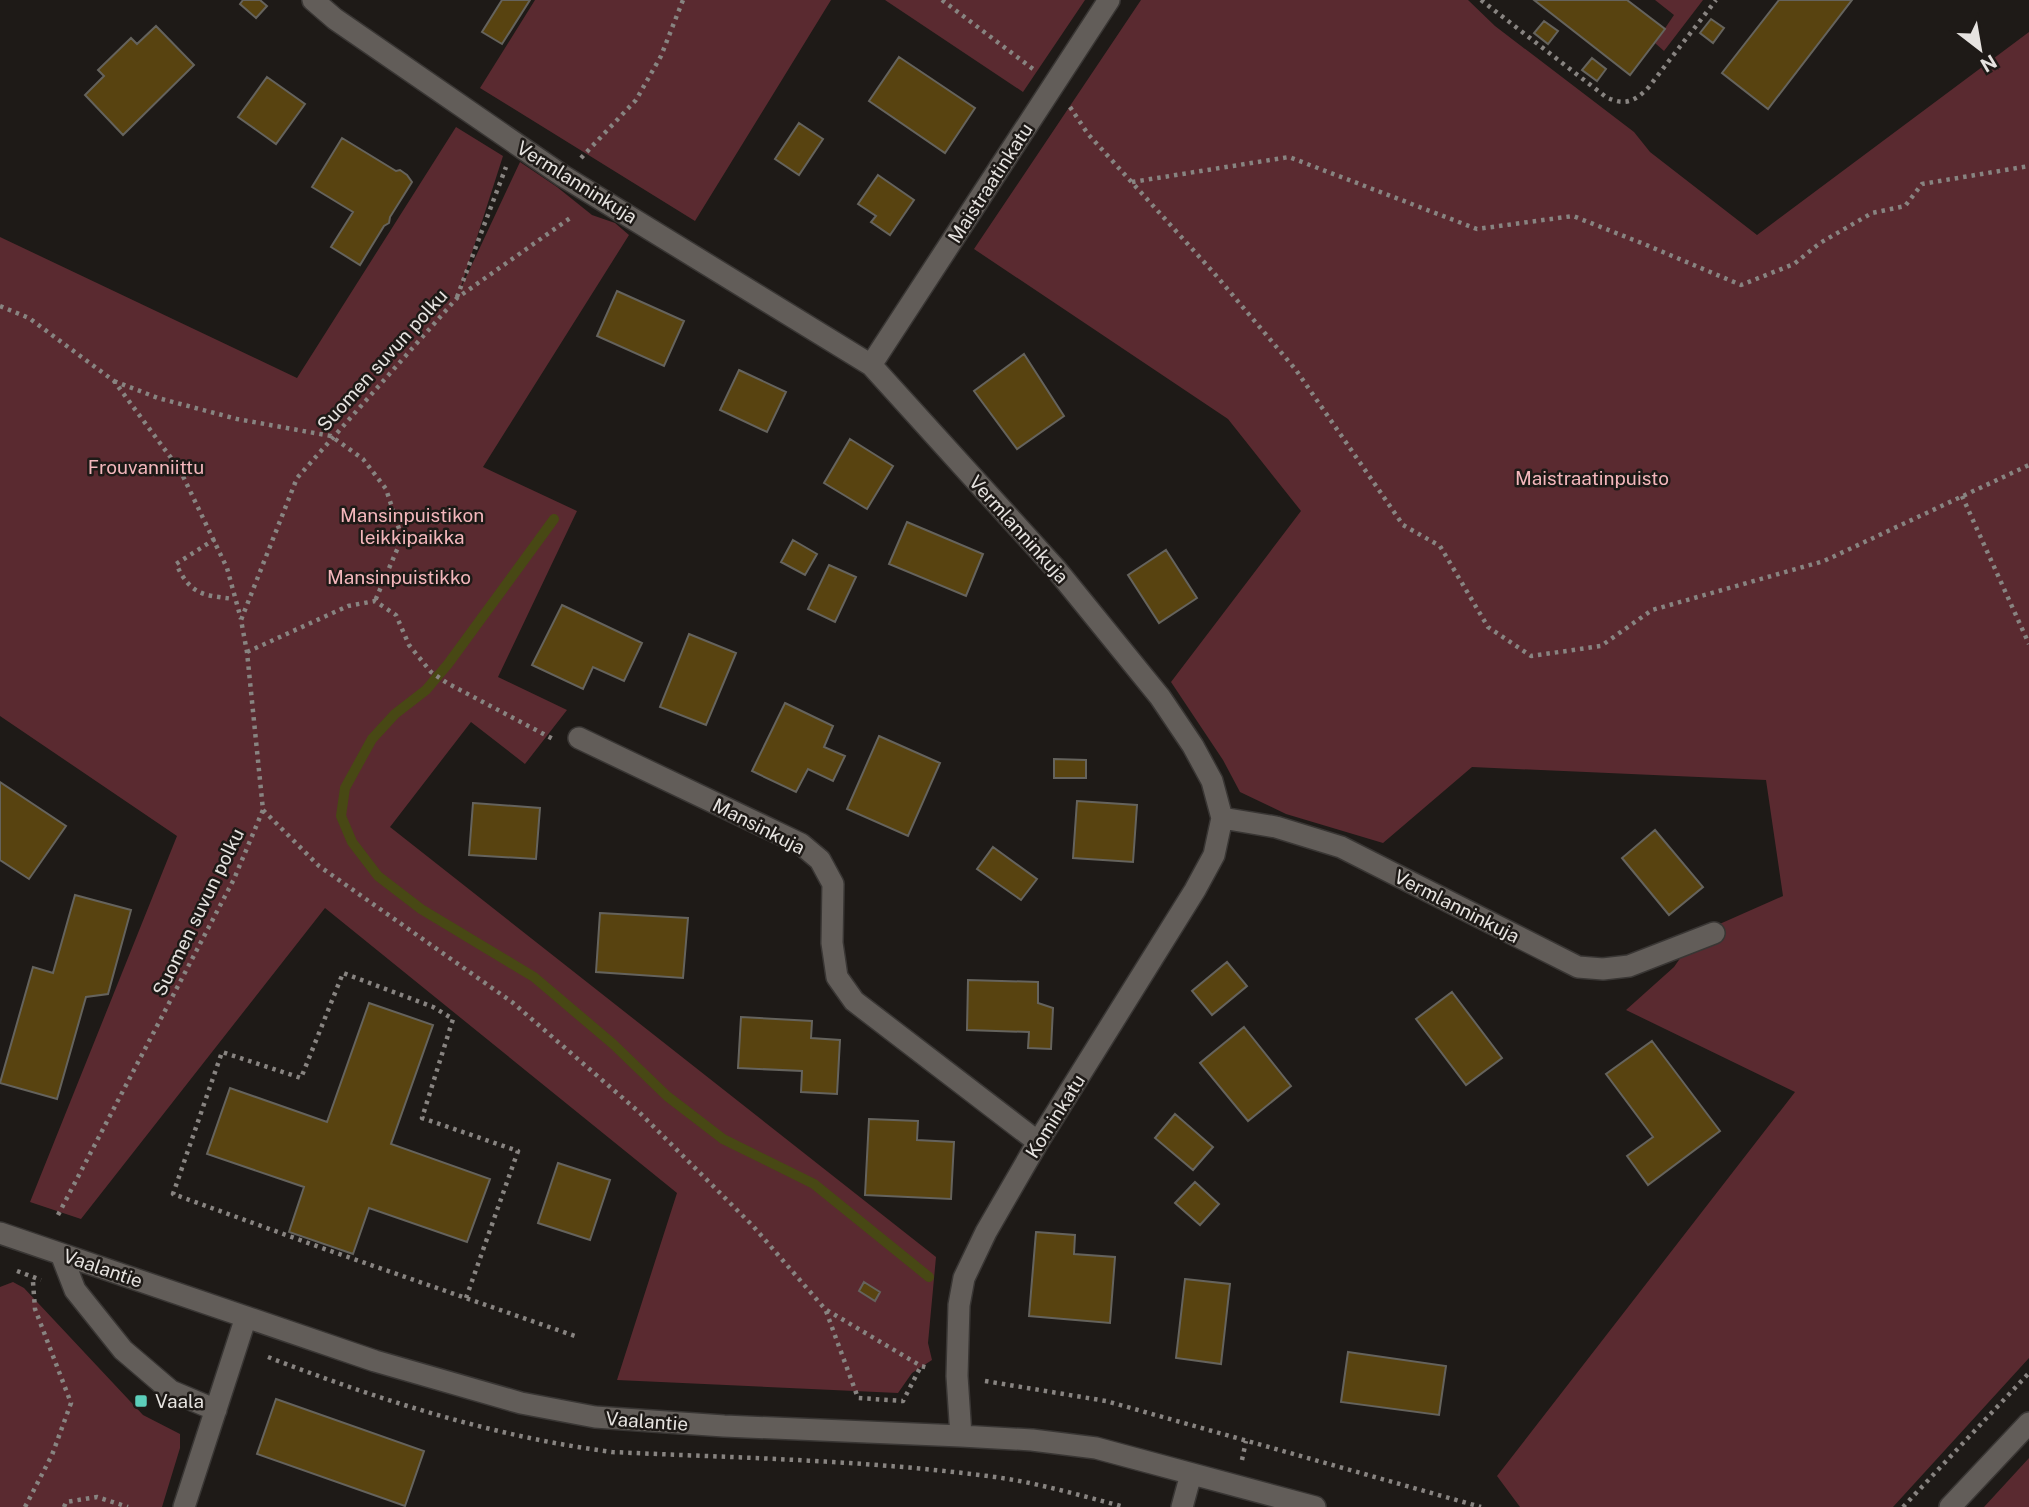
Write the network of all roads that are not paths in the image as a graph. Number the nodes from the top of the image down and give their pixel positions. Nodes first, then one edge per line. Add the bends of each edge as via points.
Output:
1 (313, 0) edge
2 (1110, 0) edge
3 (871, 365) junction
4 (579, 738) road end
5 (1222, 818) junction
6 (1714, 933) dead end
7 (1038, 1142) junction
8 (0, 1233) edge
9 (61, 1254) junction
10 (246, 1317) junction
11 (216, 1410) junction
12 (2029, 1423) edge
13 (961, 1436) junction
14 (1191, 1474) junction
15 (184, 1507) edge
16 (1182, 1507) edge
17 (1314, 1507) edge
18 (1950, 1507) edge

1 - 3 street, Vermlanninkuja via 514,144
2 - 3 street, Maistraatinkatu
3 - 5 street, Vermlanninkuja via 1056,569 1160,697 1212,782
4 - 7 street, Mansinkuja via 801,844 820,860 832,884 837,977 854,1001
5 - 6 street, Vermlanninkuja via 1276,827 1341,847 1578,967 1629,967
5 - 7 street, Kominkatu via 1214,855 1195,890
7 - 13 street, Kominkatu via 964,1278 957,1376
8 - 9 street, Vaalantie
9 - 10 street, Vaalantie
9 - 11 street via 75,1290 123,1350 172,1391
10 - 11 street
10 - 13 street, Vaalantie via 521,1404 595,1417
11 - 15 street
12 - 18 street
13 - 14 street, Vaalantie via 1096,1448
14 - 16 street
14 - 17 street, Vaalantie

